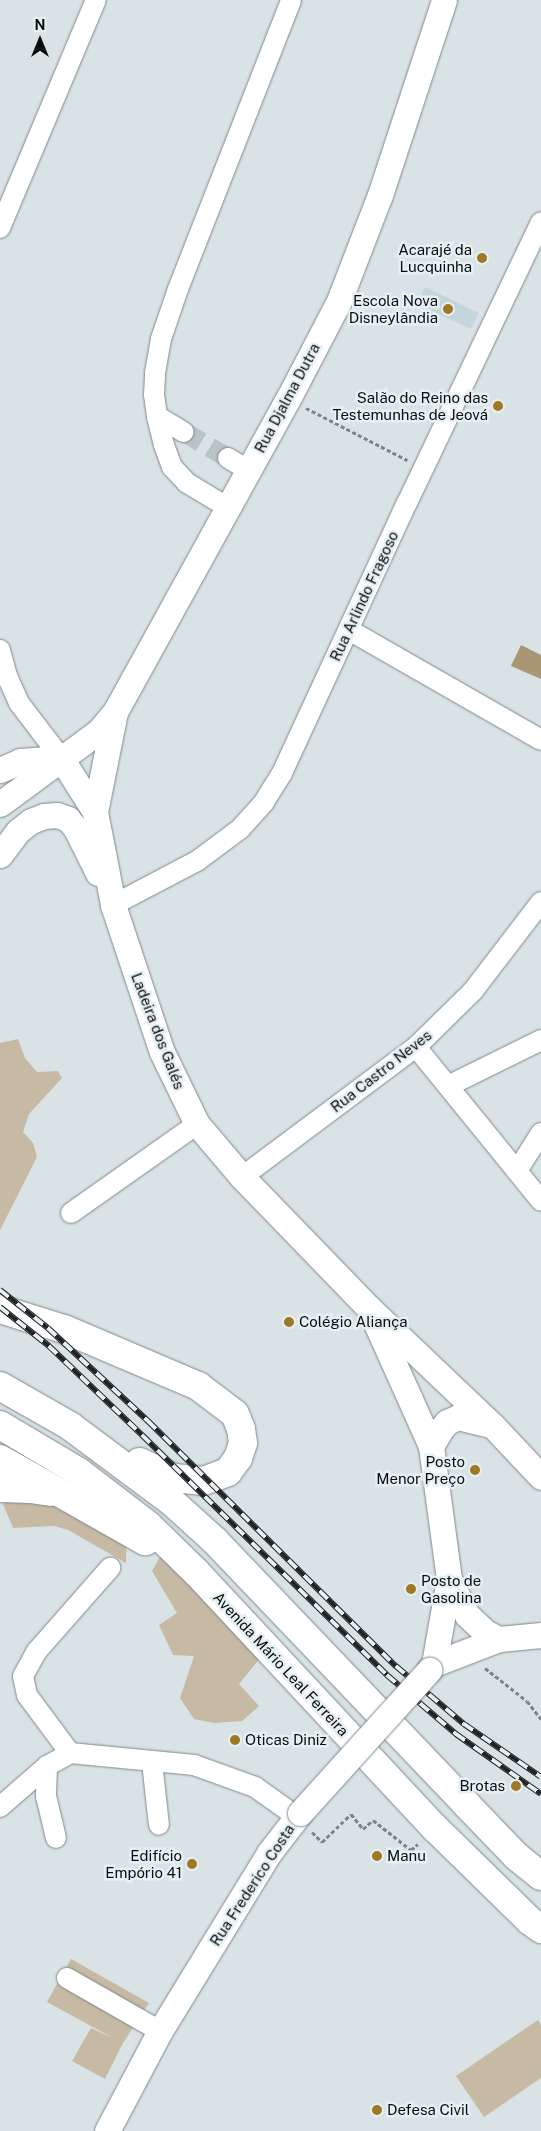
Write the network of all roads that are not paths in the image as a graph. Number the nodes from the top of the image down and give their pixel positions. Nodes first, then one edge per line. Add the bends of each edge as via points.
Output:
1 (96, 0) edge
2 (291, 0) edge
3 (439, 1) edge
4 (541, 222) edge
5 (0, 228) edge
6 (157, 416) junction
7 (184, 432) tunnel mouth
8 (227, 507) junction
9 (349, 630) junction
10 (0, 650) edge
11 (115, 712) junction
12 (541, 740) edge
13 (61, 758) junction
14 (0, 770) edge
15 (0, 804) edge
16 (95, 812) junction
17 (0, 855) edge
18 (541, 902) edge
19 (113, 905) junction
20 (541, 1040) edge
21 (416, 1047) junction
22 (448, 1086) junction
23 (197, 1124) junction
24 (541, 1133) edge
25 (517, 1171) junction
26 (242, 1177) junction
27 (541, 1201) edge
28 (72, 1213) dead end
29 (368, 1307) junction
30 (0, 1309) edge
31 (0, 1386) edge
32 (198, 1386) junction
33 (251, 1412) dead end
34 (0, 1425) edge
35 (70, 1426) junction
36 (493, 1426) junction
37 (431, 1446) junction
38 (0, 1459) edge
39 (541, 1477) edge
40 (0, 1488) edge
41 (66, 1495) junction
42 (110, 1568) dead end
43 (197, 1573) junction
44 (449, 1579) junction
45 (541, 1635) edge
46 (499, 1639) junction
47 (431, 1667) junction
48 (70, 1753) junction
49 (152, 1762) junction
50 (47, 1766) junction
51 (0, 1807) edge
52 (298, 1815) junction
53 (159, 1825) dead end
54 (56, 1838) dead end
55 (541, 1876) edge
56 (537, 1930) edge
57 (67, 1978) dead end
58 (160, 2031) junction
59 (107, 2131) edge

1 - 5 street
2 - 6 street via 161,339 155,373
3 - 8 main road, Rua Djalma Dutra via 373,213 339,301 288,399 238,464
4 - 9 street, Rua Arlindo Fragoso
6 - 7 street
6 - 8 street via 172,467 187,483
8 - 11 main road, Rua Djalma Dutra
9 - 12 street
9 - 19 street, Rua Arlindo Fragoso via 282,773 254,814 222,844 197,861
10 - 13 street via 19,702
11 - 13 main road, Rua Djalma Dutra via 99,731
11 - 16 main road
13 - 14 main road via 20,761
13 - 15 main road, Rua Djalma Dutra
13 - 16 main road, Ladeira dos Galés
16 - 19 main road, Ladeira dos Galés
17 - 19 main road via 18,831 31,821 57,815 68,819
18 - 21 street, Rua Castro Neves via 473,991
19 - 23 main road, Ladeira dos Galés via 162,1052
20 - 22 street
21 - 22 street
21 - 26 street, Rua Castro Neves
22 - 25 street
23 - 26 main road, Ladeira dos Galés
23 - 28 street
24 - 25 street
25 - 27 street
26 - 29 main road, Ladeira dos Galés
29 - 36 main road, Ladeira dos Galés
29 - 37 main road, Ladeira dos Galés
30 - 32 highway via 64,1329
31 - 35 highway
32 - 33 street
32 - 35 highway via 235,1414 243,1443 228,1472 203,1481 174,1478
34 - 43 highway, Avenida Mário Leal Ferreira via 114,1497
35 - 55 highway via 146,1480 215,1541 466,1806
36 - 37 main road via 458,1417 447,1422
36 - 39 main road, Ladeira dos Galés
37 - 44 main road, Ladeira dos Galés
38 - 41 highway
40 - 41 highway
41 - 43 highway
42 - 48 street via 37,1651 23,1676 27,1695
43 - 56 highway, Avenida Mário Leal Ferreira via 435,1828
44 - 46 main road via 467,1615 485,1632
44 - 47 main road
45 - 46 main road, Rua Frederico Costa
46 - 47 main road, Rua Frederico Costa
47 - 52 main road, Rua Frederico Costa, bridge
48 - 49 street
48 - 50 street
49 - 52 street via 194,1765 239,1780 256,1787
49 - 53 street
50 - 51 street
50 - 54 street via 46,1796
52 - 58 main road, Rua Frederico Costa via 270,1853
57 - 58 street
58 - 59 main road, Rua Frederico Costa

